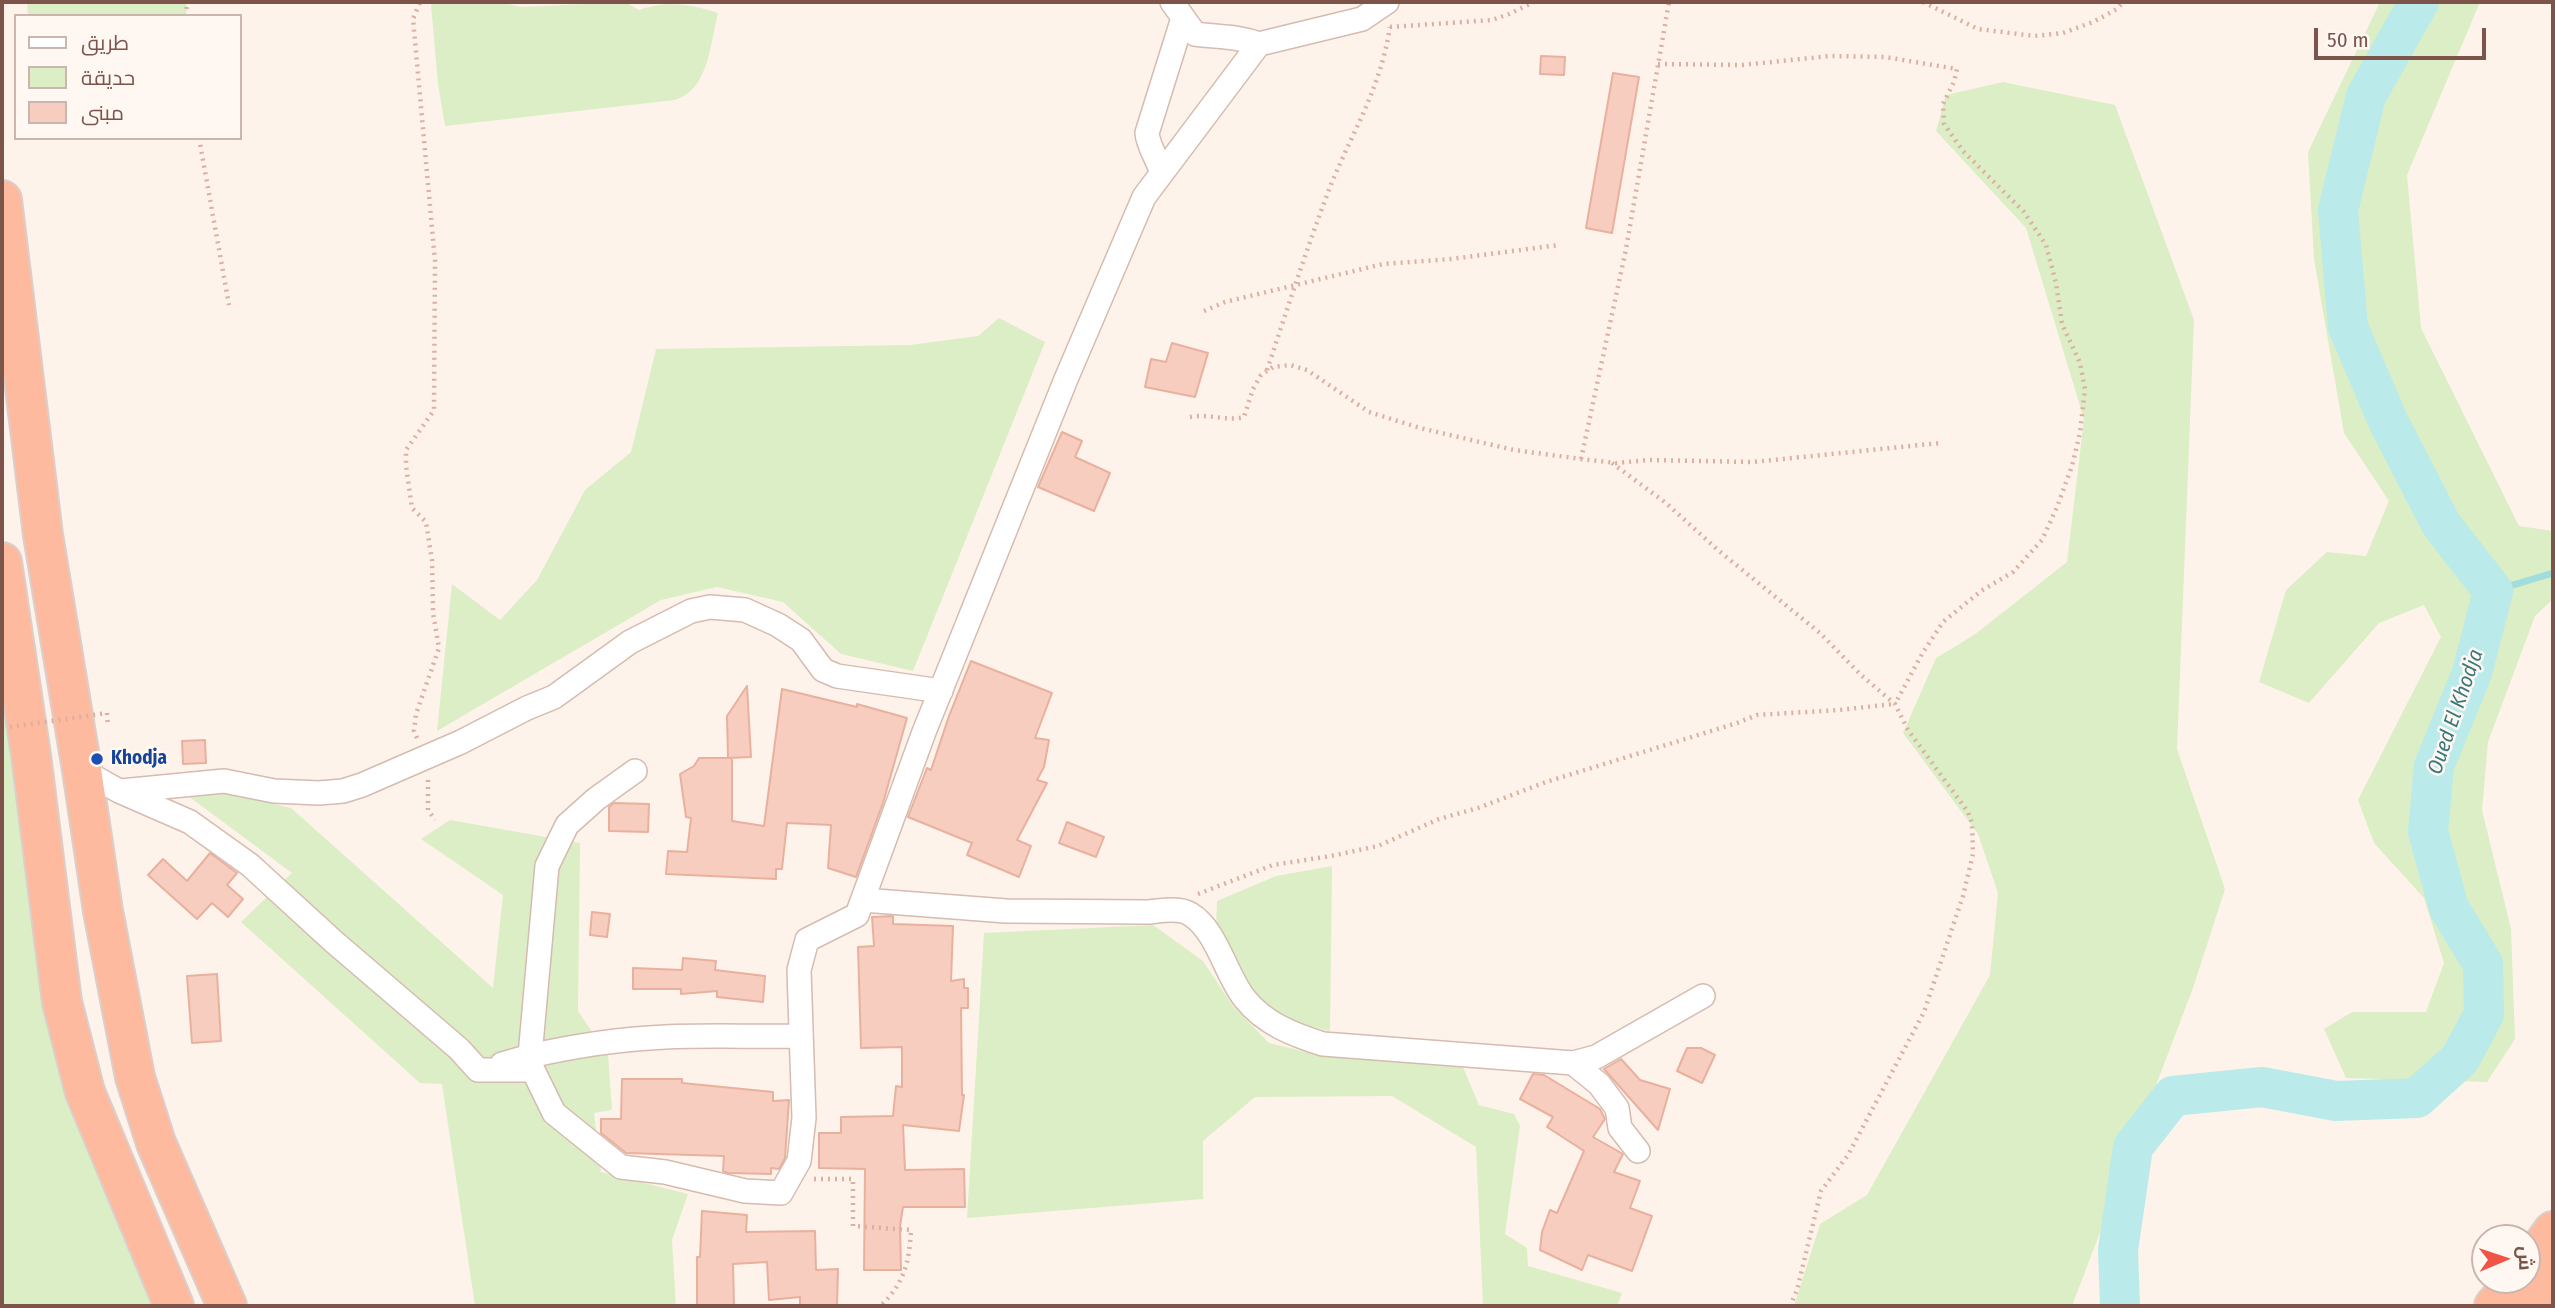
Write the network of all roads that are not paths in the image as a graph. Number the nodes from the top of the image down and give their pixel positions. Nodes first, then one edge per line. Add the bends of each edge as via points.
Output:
1 (1387, 2) edge
2 (1178, 10) edge
3 (1259, 44) junction
4 (1162, 173) junction
5 (2, 200) edge
6 (2, 562) edge
7 (941, 691) junction
8 (82, 770) junction
9 (635, 771) dead end
10 (119, 791) junction
11 (863, 900) junction
12 (1703, 996) dead end
13 (801, 1036) junction
14 (530, 1056) junction
15 (1573, 1063) junction
16 (478, 1070) junction
17 (1638, 1151) dead end
18 (2553, 1231) edge
19 (2541, 1248) edge
20 (2553, 1279) edge
21 (174, 1306) edge
22 (227, 1306) edge
23 (2532, 1306) edge

1 - 3 street via 1362,19
2 - 3 street via 1195,34 1238,36
2 - 4 street via 1147,133
3 - 4 street
4 - 7 street via 1143,197
5 - 8 highway via 43,535
6 - 21 highway via 62,1002 85,1091
7 - 10 street via 837,676 823,670 801,640 778,625 745,610 710,607 691,611 630,642 554,697 362,785 297,794 224,781
7 - 11 street
8 - 10 street
8 - 22 highway via 135,1077 156,1143
9 - 14 street via 566,825 547,866
10 - 16 street via 190,822 250,865
11 - 13 street via 857,915 807,940 799,970
11 - 15 street via 1006,911 1170,910 1190,914 1212,938 1244,999 1291,1034 1323,1044
12 - 15 street via 1596,1057
13 - 14 street via 621,1040
13 - 16 street via 804,1118 799,1161 781,1193 745,1191 621,1167 554,1113 533,1070
14 - 16 street
15 - 17 street via 1599,1084 1617,1108 1620,1128
18 - 19 highway
20 - 23 highway

